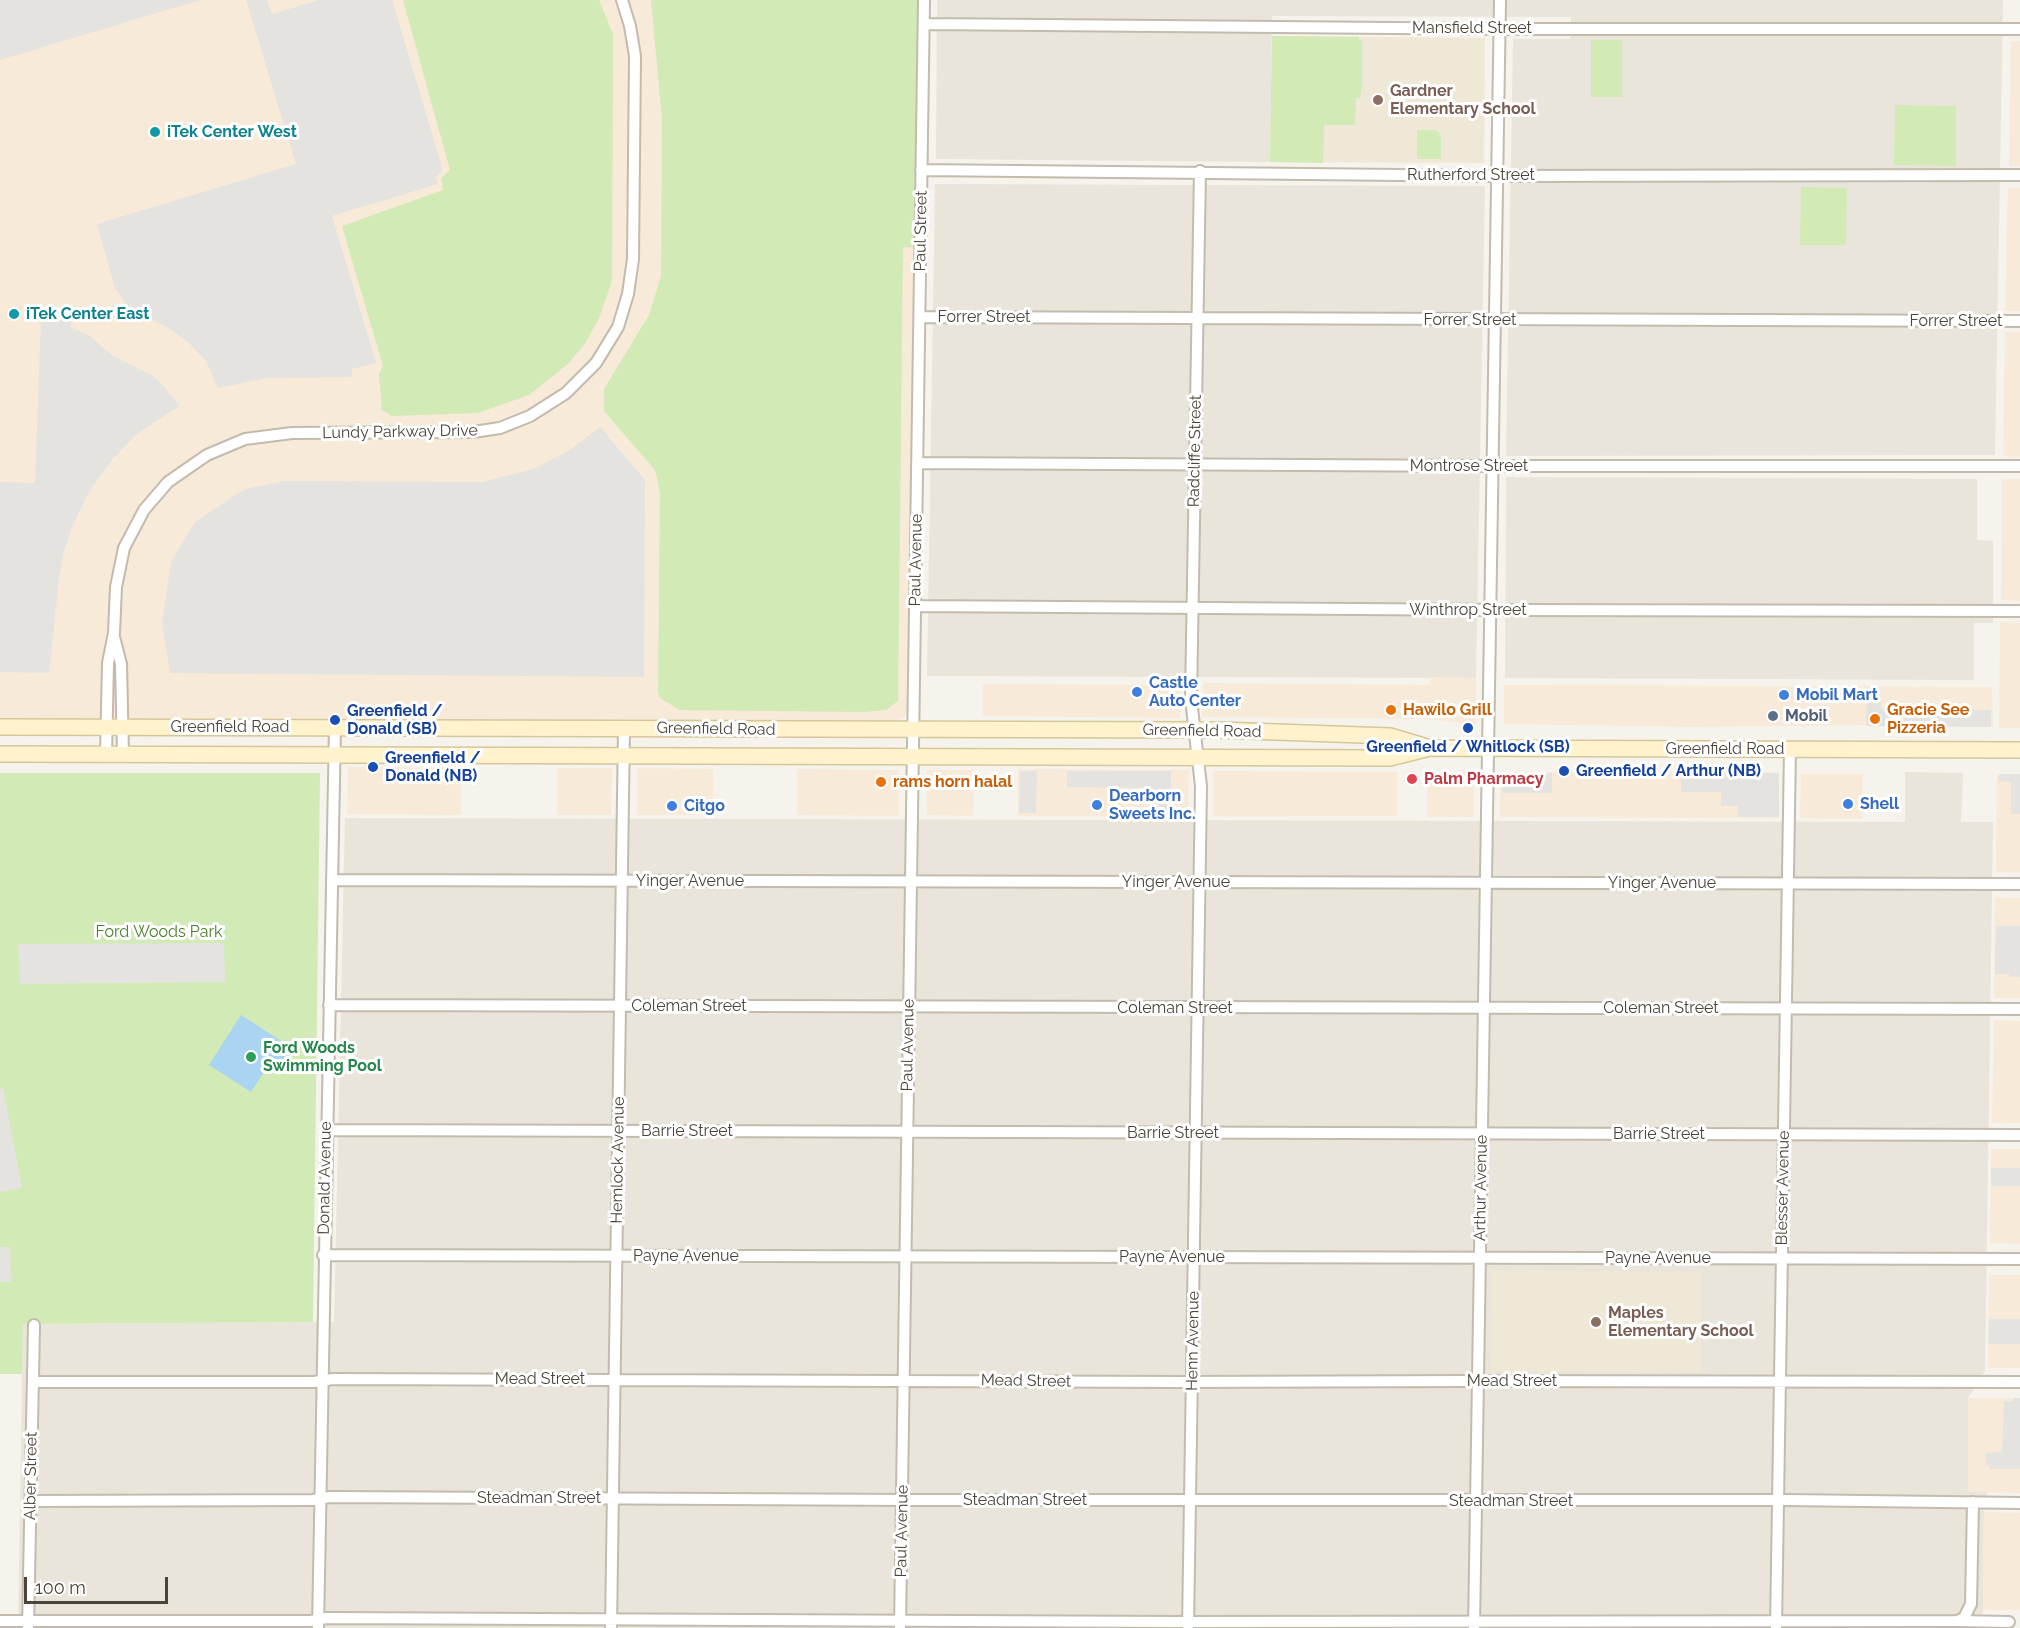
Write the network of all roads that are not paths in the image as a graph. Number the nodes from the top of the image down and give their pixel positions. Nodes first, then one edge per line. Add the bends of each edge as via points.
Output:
1 (622, 0) edge
2 (924, 0) edge
3 (1500, 0) edge
4 (924, 24) junction
5 (1499, 28) junction
6 (2020, 29) edge
7 (921, 170) junction
8 (1200, 171) junction
9 (2020, 175) edge
10 (1497, 176) junction
11 (920, 317) junction
12 (1197, 319) junction
13 (1495, 320) junction
14 (2020, 321) edge
15 (917, 463) junction
16 (1195, 464) junction
17 (1492, 466) junction
18 (2020, 466) edge
19 (915, 606) junction
20 (1192, 607) junction
21 (1490, 610) junction
22 (2020, 611) edge
23 (114, 633) junction
24 (0, 727) edge
25 (107, 727) junction
26 (124, 727) junction
27 (335, 727) junction
28 (624, 728) junction
29 (913, 729) junction
30 (1082, 729) junction
31 (1193, 730) junction
32 (1430, 748) junction
33 (1488, 748) junction
34 (1790, 749) junction
35 (2020, 750) edge
36 (0, 754) edge
37 (334, 754) junction
38 (106, 755) junction
39 (123, 755) junction
40 (624, 755) junction
41 (912, 756) junction
42 (1082, 756) junction
43 (1198, 756) junction
44 (332, 879) junction
45 (622, 881) junction
46 (910, 882) junction
47 (1200, 882) junction
48 (1485, 883) junction
49 (1788, 884) junction
50 (2020, 884) edge
51 (329, 1005) junction
52 (620, 1005) junction
53 (909, 1007) junction
54 (1484, 1007) junction
55 (1198, 1008) junction
56 (1786, 1008) junction
57 (2020, 1010) edge
58 (327, 1130) junction
59 (618, 1131) junction
60 (907, 1131) junction
61 (1196, 1133) junction
62 (1482, 1133) junction
63 (1784, 1134) junction
64 (2020, 1135) edge
65 (323, 1255) junction
66 (617, 1256) junction
67 (906, 1256) junction
68 (1194, 1257) junction
69 (1480, 1258) junction
70 (1781, 1258) junction
71 (2020, 1259) edge
72 (34, 1325) dead end
73 (616, 1379) junction
74 (323, 1380) junction
75 (904, 1380) junction
76 (1478, 1381) junction
77 (1779, 1381) junction
78 (33, 1382) junction
79 (1192, 1382) junction
80 (2020, 1382) edge
81 (614, 1498) junction
82 (321, 1499) junction
83 (902, 1499) junction
84 (1777, 1500) junction
85 (31, 1501) junction
86 (1190, 1501) junction
87 (1476, 1501) junction
88 (1973, 1502) junction
89 (2020, 1503) edge
90 (0, 1621) edge
91 (1958, 1621) junction
92 (2009, 1622) dead end
93 (611, 1623) edge
94 (318, 1624) edge
95 (900, 1624) edge
96 (1474, 1624) edge
97 (1776, 1624) edge
98 (28, 1625) edge
99 (1188, 1625) edge

1 - 23 street, Lundy Parkway Drive via 635,56 633,259 618,327 596,363 566,393 530,416 500,428 450,433 292,433 245,439 207,454 168,482 144,510 124,549 116,587
2 - 4 street, Paul Street
3 - 5 street, Arthur Avenue
4 - 5 street, Mansfield Street
4 - 7 street, Paul Street
5 - 6 street, Mansfield Street
5 - 10 street, Arthur Avenue
7 - 8 street, Rutherford Street
7 - 11 street, Paul Street
8 - 10 street, Rutherford Street
8 - 12 street, Radcliffe Street
9 - 10 street, Rutherford Street
10 - 13 street, Arthur Avenue
11 - 12 street, Forrer Street
11 - 15 street, Paul Street
12 - 13 street, Forrer Street
12 - 16 street, Radcliffe Street
13 - 14 street, Forrer Street
13 - 17 street, Arthur Avenue
15 - 16 street, Montrose Street
15 - 19 street, Paul Avenue
16 - 17 street, Montrose Street
16 - 20 street, Radcliffe Street
17 - 18 street, Montrose Street
17 - 21 street, Arthur Avenue
19 - 20 street, Winthrop Street
19 - 29 street, Paul Avenue
20 - 21 street, Winthrop Street
20 - 31 street, Radcliffe Street
21 - 22 street, Winthrop Street
21 - 33 street, Arthur Avenue
23 - 25 street, Lundy Parkway Drive via 108,663
23 - 26 street, Lundy Parkway Drive via 122,664
24 - 25 main road, Greenfield Road
25 - 26 main road, Greenfield Road
25 - 38 street, Lundy Parkway Drive
26 - 27 main road, Greenfield Road
26 - 39 street, Lundy Parkway Drive
27 - 28 main road, Greenfield Road
27 - 37 street, Donald Avenue
28 - 29 main road, Greenfield Road
28 - 40 street, Hemlock Avenue
29 - 30 main road, Greenfield Road
29 - 41 street, Paul Avenue
30 - 31 main road, Greenfield Road
30 - 42 main road
31 - 32 main road, Greenfield Road via 1390,736
31 - 43 street, Henn Avenue
32 - 33 main road, Greenfield Road
32 - 43 main road, Greenfield Road via 1390,758
33 - 34 main road, Greenfield Road
33 - 48 street, Arthur Avenue
34 - 35 main road, Greenfield Road
34 - 49 street, Blesser Avenue
36 - 38 main road, Greenfield Road
37 - 39 main road, Greenfield Road
37 - 40 main road, Greenfield Road
37 - 44 street, Donald Avenue
38 - 39 main road, Greenfield Road
40 - 41 main road, Greenfield Road
40 - 45 street, Hemlock Avenue
41 - 42 main road, Greenfield Road
41 - 46 street, Paul Avenue
42 - 43 main road, Greenfield Road
43 - 47 street, Henn Avenue
44 - 45 street, Yinger Avenue
44 - 51 street, Donald Avenue
45 - 46 street, Yinger Avenue
45 - 52 street, Hemlock Avenue
46 - 47 street, Yinger Avenue
46 - 53 street, Paul Avenue
47 - 48 street, Yinger Avenue
47 - 55 street, Henn Avenue
48 - 49 street, Yinger Avenue
48 - 54 street, Arthur Avenue
49 - 50 street, Yinger Avenue
49 - 56 street, Blesser Avenue
51 - 52 street, Coleman Street
51 - 58 street, Donald Avenue
52 - 53 street, Coleman Street
52 - 59 street, Hemlock Avenue
53 - 55 street, Coleman Street
53 - 60 street, Paul Avenue
54 - 55 street, Coleman Street
54 - 56 street, Coleman Street
54 - 62 street, Arthur Avenue
55 - 61 street, Henn Avenue
56 - 57 street, Coleman Street
56 - 63 street, Blesser Avenue
58 - 59 street, Barrie Street
58 - 65 street, Donald Avenue
59 - 60 street, Barrie Street
59 - 66 street, Hemlock Avenue
60 - 61 street, Barrie Street
60 - 67 street, Paul Avenue
61 - 62 street, Barrie Street
61 - 68 street, Henn Avenue
62 - 63 street, Barrie Street
62 - 69 street, Arthur Avenue
63 - 64 street, Barrie Street
63 - 70 street, Blesser Avenue
65 - 66 street, Payne Avenue
65 - 74 street, Donald Avenue
66 - 67 street, Payne Avenue
66 - 73 street, Hemlock Avenue
67 - 68 street, Payne Avenue
67 - 75 street, Paul Avenue
68 - 69 street, Payne Avenue
68 - 79 street, Henn Avenue
69 - 70 street, Payne Avenue
69 - 76 street, Arthur Avenue
70 - 71 street, Payne Avenue
70 - 77 street, Blesser Avenue
72 - 78 street, Alber Street
73 - 74 street, Mead Street
73 - 75 street, Mead Street
73 - 81 street, Hemlock Avenue
74 - 78 street, Mead Street
74 - 82 street, Donald Avenue
75 - 79 street, Mead Street
75 - 83 street, Paul Avenue
76 - 77 street, Mead Street
76 - 79 street, Mead Street
76 - 87 street, Arthur Avenue
77 - 80 street, Mead Street
77 - 84 street, Blesser Avenue
78 - 85 street, Alber Street
79 - 86 street, Henn Avenue
81 - 82 street, Steadman Street
81 - 83 street, Steadman Street
81 - 93 street, Hemlock Avenue
82 - 85 street, Steadman Street
82 - 94 street, Donald Avenue
83 - 86 street, Steadman Street
83 - 95 street, Paul Avenue
84 - 87 street, Steadman Street
84 - 88 street, Steadman Street
84 - 97 street, Blesser Avenue
85 - 98 street, Alber Street
86 - 87 street, Steadman Street
86 - 99 street, Henn Avenue
87 - 96 street, Arthur Avenue
88 - 89 street, Steadman Street
88 - 91 street via 1971,1604
90 - 98 street
91 - 92 street
91 - 97 street
93 - 94 street via 326,1618
93 - 95 street
94 - 98 street
95 - 99 street
96 - 97 street
96 - 99 street

